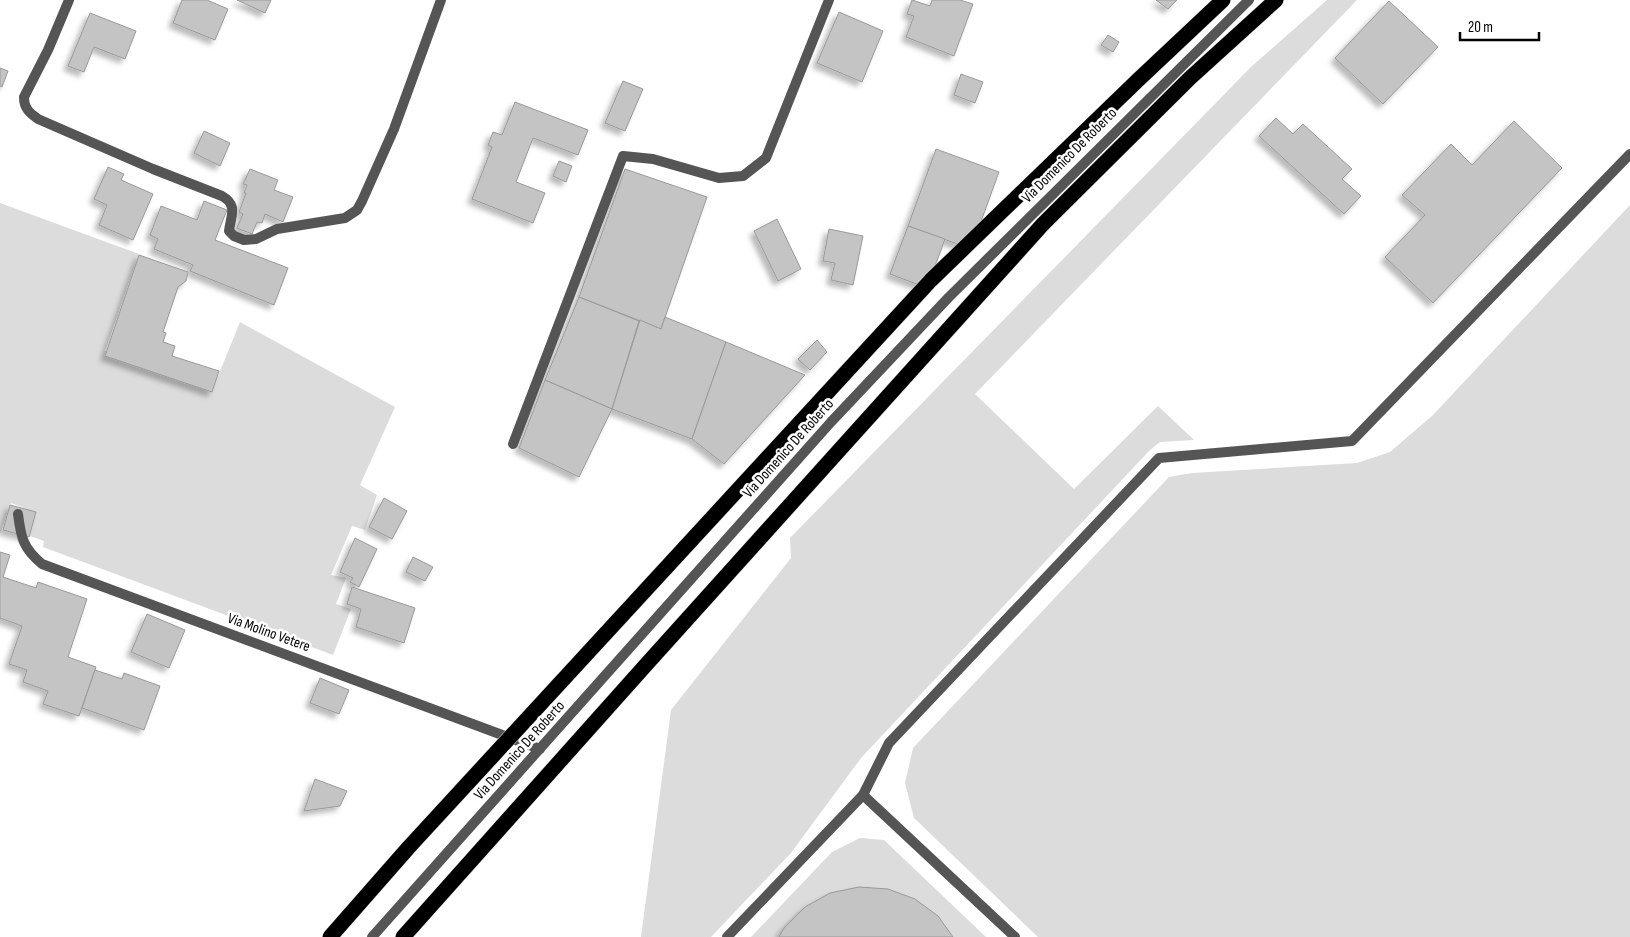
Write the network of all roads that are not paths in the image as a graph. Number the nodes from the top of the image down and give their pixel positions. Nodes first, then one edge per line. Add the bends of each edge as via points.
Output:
1 (69, 0) edge
2 (441, 0) edge
3 (828, 0) edge
4 (1223, 0) edge
5 (1249, 0) edge
6 (1276, 0) edge
7 (1630, 154) edge
8 (513, 444) dead end
9 (18, 514) dead end
10 (540, 749) junction
11 (863, 795) junction
12 (330, 937) edge
13 (372, 937) edge
14 (403, 937) edge
15 (727, 937) edge
16 (1015, 937) edge

1 - 2 street via 24,97 28,112 153,170 222,196 232,206 229,231 244,240 256,239 277,229 345,218 357,210 394,129
3 - 8 street via 766,158 744,176 719,178 654,159 623,156
4 - 12 highway, bridge via 931,280
5 - 10 street, Via Domenico De Roberto via 949,296 831,422
6 - 14 highway via 1190,78 1043,224
7 - 11 street via 1352,441 1159,458 889,743
9 - 10 street, Via Molino Vetere via 26,547 42,564
10 - 13 street, Via Domenico De Roberto
11 - 15 street
11 - 16 street

